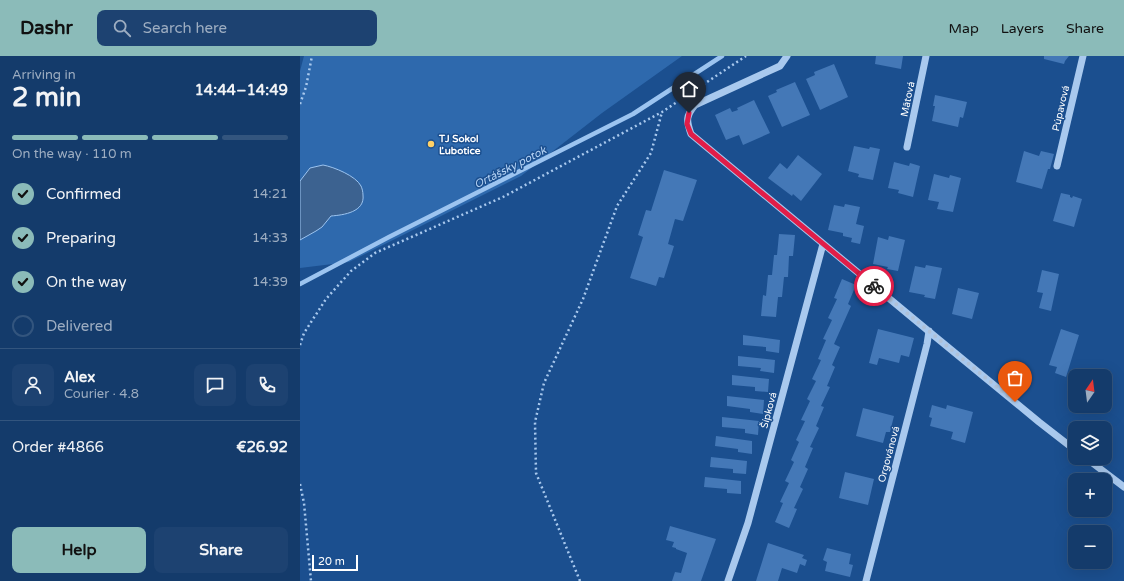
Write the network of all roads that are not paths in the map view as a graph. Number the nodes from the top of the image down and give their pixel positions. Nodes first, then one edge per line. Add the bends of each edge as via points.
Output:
1 (787, 56) edge
2 (926, 56) edge
3 (1083, 56) edge
4 (907, 147) dead end
5 (1057, 166) dead end
6 (823, 244) junction
7 (929, 331) junction
8 (1068, 445) edge
9 (1095, 465) edge
10 (1124, 487) edge
11 (728, 581) edge
12 (866, 581) edge

1 - 6 street via 780,66 695,105 689,113 687,124 691,134
2 - 4 street, Mätová
3 - 5 street, Púpavová
6 - 7 street
6 - 11 street, Šípková via 748,523
7 - 8 street
7 - 12 street, Orgovánová via 928,344
9 - 10 street

